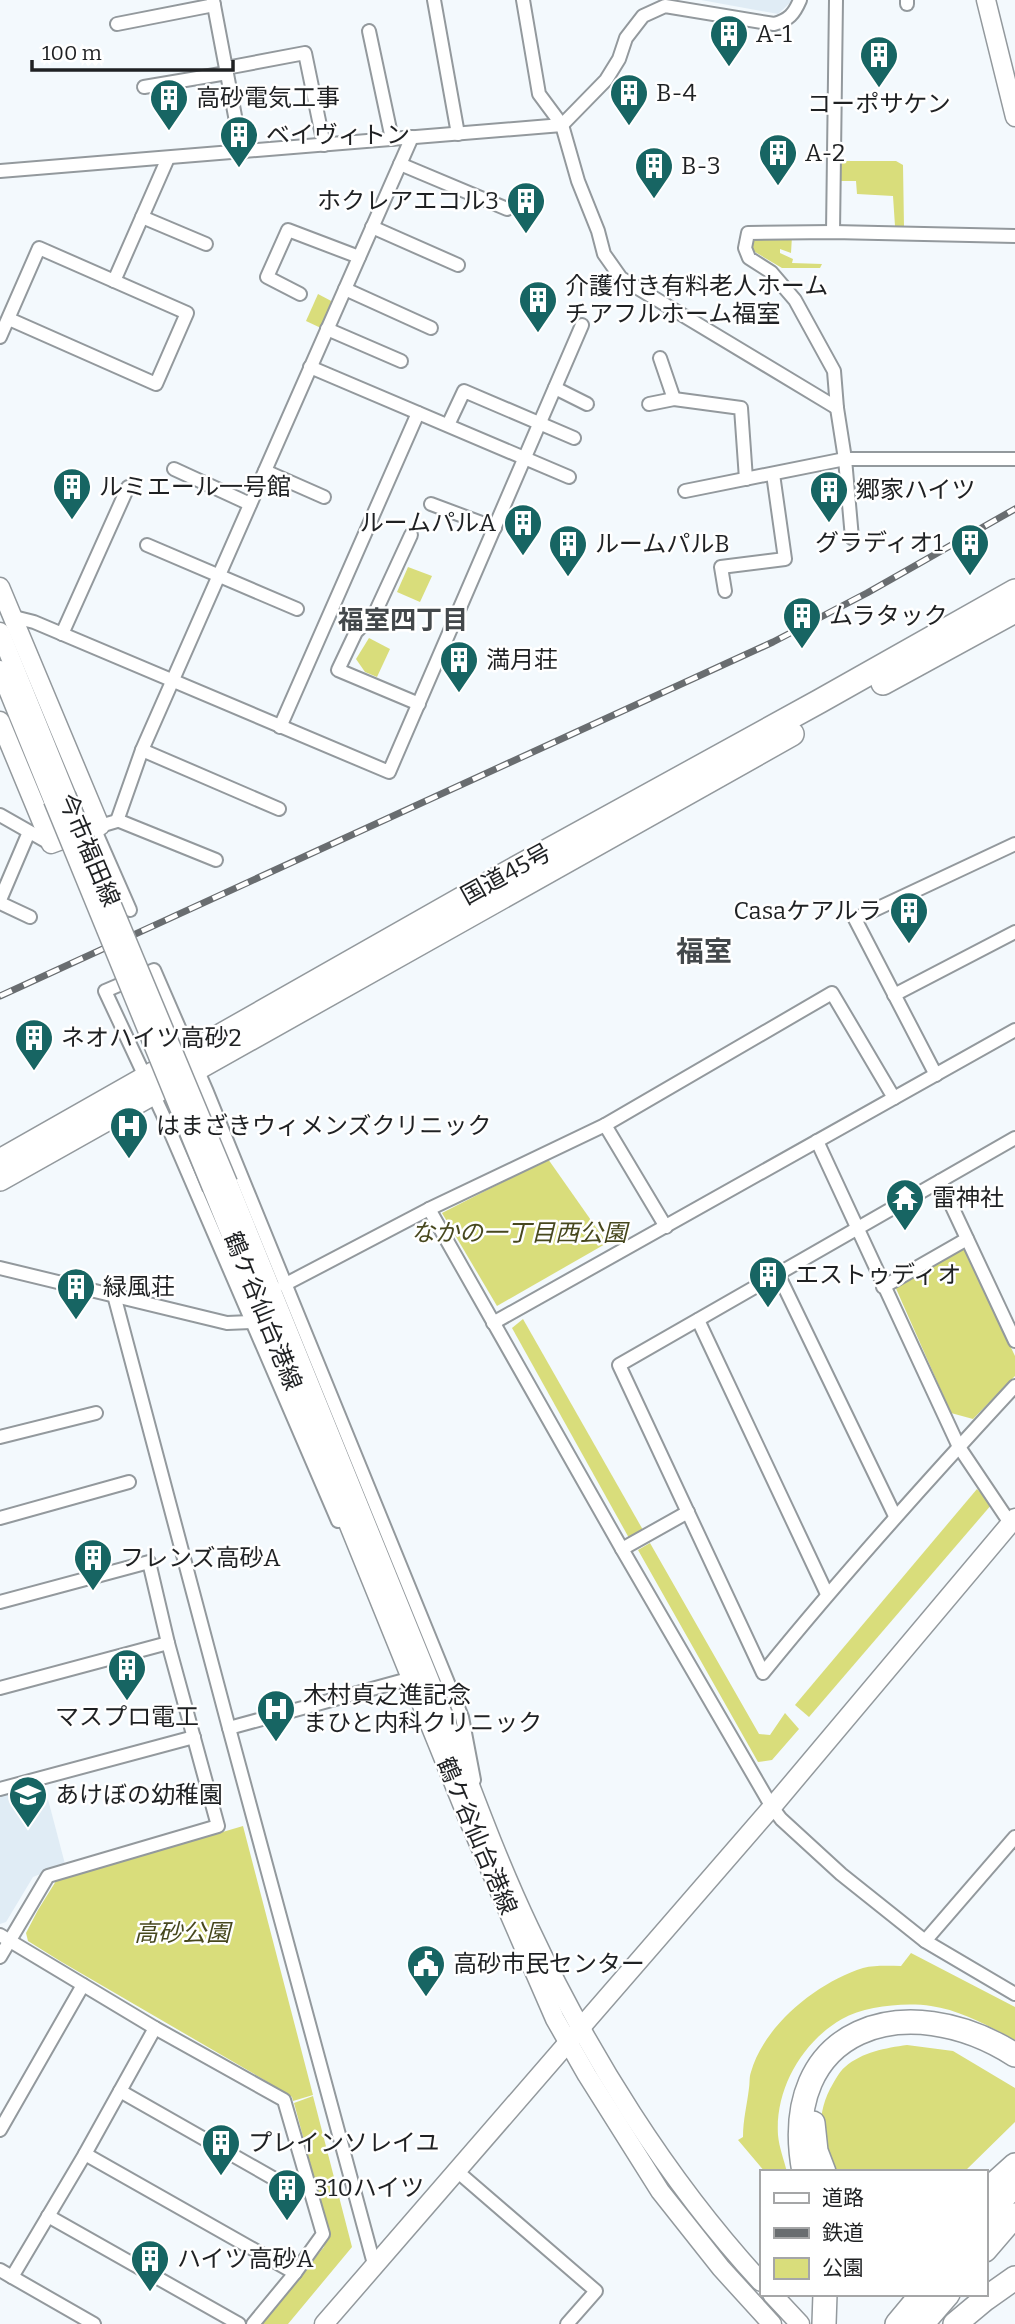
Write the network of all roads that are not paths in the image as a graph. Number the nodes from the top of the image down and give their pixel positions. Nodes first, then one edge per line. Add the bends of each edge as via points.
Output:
1 (434, 0) edge
2 (523, 0) edge
3 (800, 0) edge
4 (835, 0) edge
5 (986, 0) edge
6 (213, 2) edge
7 (665, 3) edge
8 (117, 24) dead end
9 (369, 32) dead end
10 (226, 70) junction
11 (144, 87) dead end
12 (1015, 117) edge
13 (562, 125) junction
14 (458, 134) junction
15 (412, 137) junction
16 (392, 139) junction
17 (324, 145) junction
18 (242, 153) junction
19 (168, 158) junction
20 (400, 164) junction
21 (0, 171) edge
22 (507, 209) dead end
23 (142, 217) junction
24 (372, 227) junction
25 (833, 232) junction
26 (1015, 236) edge
27 (206, 244) dead end
28 (359, 257) junction
29 (458, 265) dead end
30 (114, 281) junction
31 (345, 289) junction
32 (300, 294) dead end
33 (9, 319) junction
34 (582, 326) dead end
35 (431, 328) dead end
36 (327, 329) junction
37 (0, 337) edge
38 (660, 358) dead end
39 (401, 361) dead end
40 (310, 367) junction
41 (555, 388) junction
42 (674, 399) junction
43 (587, 404) dead end
44 (649, 404) dead end
45 (837, 408) junction
46 (418, 413) junction
47 (540, 423) junction
48 (448, 425) junction
49 (574, 438) dead end
50 (525, 458) junction
51 (1015, 459) edge
52 (845, 460) junction
53 (174, 470) dead end
54 (265, 471) junction
55 (773, 474) junction
56 (569, 477) dead end
57 (746, 479) junction
58 (128, 487) dead end
59 (685, 491) dead end
60 (324, 497) dead end
61 (250, 504) junction
62 (431, 504) dead end
63 (495, 528) junction
64 (411, 535) dead end
65 (852, 538) dead end
66 (147, 545) dead end
67 (219, 576) junction
68 (0, 587) edge
69 (1015, 591) edge
70 (725, 592) dead end
71 (297, 609) dead end
72 (1015, 611) edge
73 (14, 617) junction
74 (0, 632) edge
75 (62, 634) junction
76 (0, 670) edge
77 (172, 681) junction
78 (419, 704) junction
79 (0, 721) edge
80 (280, 727) junction
81 (142, 750) junction
82 (60, 798) junction
83 (279, 809) dead end
84 (0, 816) edge
85 (104, 825) junction
86 (29, 832) junction
87 (51, 844) junction
88 (1015, 844) edge
89 (216, 860) dead end
90 (0, 902) edge
91 (130, 910) dead end
92 (30, 917) dead end
93 (1015, 932) edge
94 (894, 995) junction
95 (1015, 1030) edge
96 (172, 1073) junction
97 (936, 1075) junction
98 (894, 1098) junction
99 (605, 1125) junction
100 (1015, 1138) edge
101 (817, 1141) junction
102 (0, 1161) edge
103 (0, 1179) edge
104 (940, 1181) junction
105 (220, 1185) junction
106 (429, 1209) junction
107 (666, 1227) junction
108 (856, 1229) junction
109 (967, 1239) junction
110 (0, 1268) edge
111 (778, 1274) junction
112 (284, 1285) junction
113 (883, 1287) junction
114 (114, 1295) junction
115 (698, 1320) junction
116 (251, 1322) junction
117 (493, 1323) junction
118 (1015, 1341) edge
119 (1015, 1386) edge
120 (96, 1413) dead end
121 (0, 1437) edge
122 (959, 1447) junction
123 (128, 1482) dead end
124 (688, 1512) junction
125 (895, 1516) junction
126 (0, 1518) edge
127 (1013, 1521) edge
128 (622, 1549) junction
129 (827, 1594) junction
130 (0, 1602) edge
131 (168, 1643) junction
132 (401, 1650) junction
133 (412, 1678) junction
134 (0, 1688) edge
135 (229, 1728) junction
136 (194, 1737) junction
137 (0, 1789) edge
138 (772, 1807) junction
139 (482, 1818) junction
140 (1015, 1837) edge
141 (5, 1938) edge
142 (925, 1941) junction
143 (0, 1957) edge
144 (83, 1985) junction
145 (1015, 1994) edge
146 (155, 2028) junction
147 (580, 2028) junction
148 (567, 2043) junction
149 (1015, 2055) edge
150 (1015, 2068) edge
151 (120, 2091) junction
152 (0, 2130) edge
153 (85, 2154) junction
154 (1015, 2165) edge
155 (804, 2170) edge
156 (823, 2170) edge
157 (458, 2172) junction
158 (1015, 2184) edge
159 (310, 2188) junction
160 (987, 2190) edge
161 (1015, 2215) edge
162 (48, 2216) junction
163 (987, 2218) edge
164 (987, 2248) edge
165 (374, 2264) junction
166 (0, 2270) edge
167 (295, 2273) junction
168 (12, 2277) junction
169 (1013, 2279) edge
170 (760, 2281) edge
171 (774, 2296) edge
172 (825, 2296) edge
173 (920, 2296) edge
174 (946, 2296) edge
175 (94, 2324) edge
176 (239, 2324) edge
177 (253, 2324) edge
178 (324, 2324) edge
179 (567, 2324) edge
180 (772, 2324) edge
181 (800, 2324) edge
182 (824, 2324) edge
183 (897, 2324) edge
184 (922, 2324) edge
185 (955, 2324) edge

1 - 14 street
2 - 13 street via 539,94
3 - 7 street via 785,22 774,24
4 - 25 street
5 - 12 street
6 - 8 street
6 - 10 street
7 - 13 street via 643,16 626,38 606,80
9 - 16 street
10 - 11 street
10 - 17 street via 305,53
10 - 18 street
13 - 14 street
13 - 45 street via 604,254 621,278
14 - 15 street
15 - 16 street
15 - 20 street
16 - 17 street
17 - 18 street
18 - 19 street
19 - 21 street
19 - 23 street
20 - 22 street
20 - 24 street
23 - 27 street
23 - 30 street
24 - 28 street
24 - 29 street
25 - 26 street
25 - 45 street via 748,233 745,248 749,258 771,272 795,300 834,371
28 - 31 street
28 - 32 street via 288,230 267,277
30 - 33 street via 39,248
30 - 33 street via 187,313 156,384
31 - 35 street
31 - 36 street
33 - 37 street
34 - 41 street
36 - 39 street
36 - 40 street
38 - 42 street
40 - 46 street
40 - 54 street
41 - 43 street
41 - 47 street
42 - 44 street
42 - 57 street via 741,408
45 - 52 street
46 - 48 street
46 - 80 street
47 - 48 street via 464,391
47 - 49 street
47 - 50 street
48 - 50 street
50 - 56 street
50 - 63 street
51 - 52 street
52 - 55 street
52 - 65 street
53 - 61 street
54 - 60 street
54 - 61 street
55 - 57 street
55 - 70 street via 785,559 721,567
57 - 59 street
58 - 75 street
61 - 67 street
62 - 63 street
63 - 78 street
64 - 78 street via 375,613 356,632 338,670
66 - 67 street
67 - 71 street
67 - 77 street
68 - 73 street
69 - 96 highway, 国道45号 via 502,876
72 - 96 highway, 国道45号
73 - 75 street
73 - 85 street
74 - 82 street, 今市福田線
75 - 77 street
76 - 82 street, 今市福田線
77 - 80 street
77 - 81 street
78 - 80 street via 389,772
79 - 87 street
81 - 83 street
81 - 85 street
82 - 96 street, 今市福田線, bridge
84 - 86 street
85 - 87 street
85 - 89 street
85 - 91 street
86 - 87 street
86 - 90 street
88 - 94 street via 855,919
90 - 92 street
93 - 94 street
94 - 97 street
95 - 97 street
96 - 96 street via 105,990 154,970
96 - 102 highway, 国道45号
96 - 103 highway, 国道45号
96 - 105 street, 今市福田線, bridge
96 - 112 street
96 - 116 street
97 - 98 street
98 - 99 street via 832,993
98 - 101 street
99 - 106 street
99 - 107 street
100 - 104 street
101 - 107 street
101 - 108 street
104 - 108 street
104 - 109 street
105 - 132 street, 鶴ケ谷仙台港線
105 - 139 street, 鶴ケ谷仙台港線 via 427,1674
106 - 112 street
106 - 117 street
107 - 117 street
108 - 111 street
108 - 113 street
109 - 113 street
109 - 118 street
110 - 114 street
111 - 115 street
111 - 125 street
112 - 139 street via 462,1717
113 - 122 street
114 - 116 street via 227,1323
114 - 135 street
115 - 124 street via 619,1365
115 - 129 street
116 - 132 street via 375,1605
117 - 128 street
119 - 122 street
120 - 121 street
122 - 125 street
122 - 127 street
123 - 126 street
124 - 128 street
124 - 129 street via 763,1673
125 - 129 street
127 - 138 street
128 - 138 street
130 - 131 street via 149,1562
131 - 134 street
131 - 136 street
132 - 133 street, 鶴ケ谷仙台港線
133 - 135 street
133 - 148 street, 鶴ケ谷仙台港線
135 - 165 street
136 - 137 street
136 - 141 street via 218,1826 48,1876
138 - 142 street via 841,1874
138 - 147 street
139 - 147 street, 鶴ケ谷仙台港線 via 527,1925
140 - 142 street
141 - 143 street
141 - 144 street
142 - 145 street
144 - 146 street
144 - 152 street
146 - 151 street
146 - 159 street via 284,2101
147 - 148 street
147 - 170 street, 鶴ケ谷仙台港線 via 676,2178
148 - 157 street
148 - 180 street, 鶴ケ谷仙台港線 via 660,2191
149 - 155 highway via 997,2043 944,2024 904,2021 863,2030 834,2050 812,2078 800,2113
150 - 156 highway via 970,2045 932,2034 895,2034 860,2046 832,2070 816,2102 813,2135
151 - 153 street
151 - 159 street via 294,2190
153 - 162 street
153 - 167 street
154 - 160 highway
157 - 165 street
157 - 179 street via 596,2291
158 - 163 highway
159 - 167 street via 323,2234
161 - 164 highway
162 - 168 street
162 - 176 street
165 - 178 street
166 - 168 street
167 - 177 street
168 - 175 street
169 - 185 highway
171 - 181 street
172 - 182 highway
173 - 183 highway
174 - 184 highway

